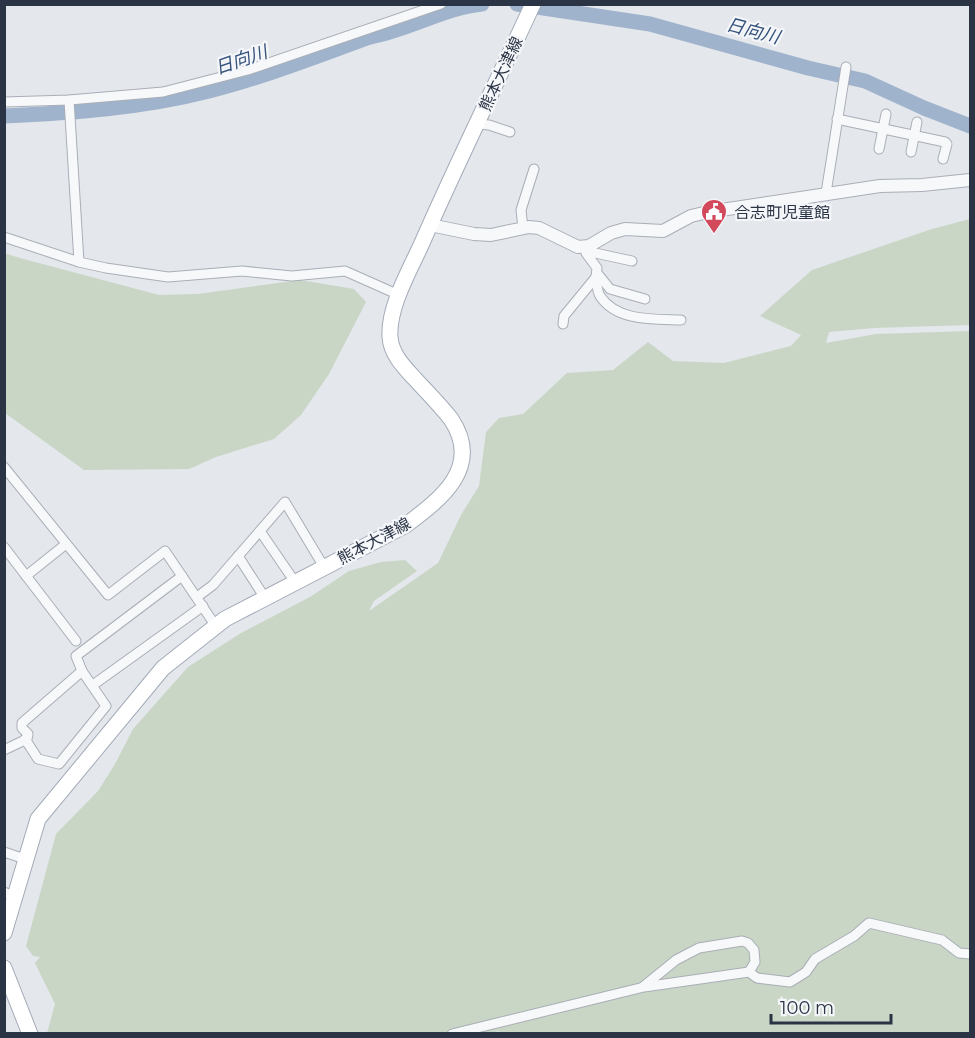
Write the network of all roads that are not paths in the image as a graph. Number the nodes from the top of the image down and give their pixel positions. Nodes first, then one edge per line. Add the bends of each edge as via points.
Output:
1 (441, 4) edge
2 (530, 10) edge
3 (846, 67) dead end
4 (69, 100) junction
5 (4, 102) edge
6 (886, 114) dead end
7 (837, 119) junction
8 (917, 122) dead end
9 (477, 124) junction
10 (883, 130) junction
11 (510, 132) dead end
12 (914, 137) junction
13 (879, 149) dead end
14 (911, 152) dead end
15 (943, 159) dead end
16 (534, 169) dead end
17 (970, 180) edge
18 (826, 193) junction
19 (430, 225) junction
20 (523, 228) junction
21 (4, 237) edge
22 (585, 250) junction
23 (632, 261) dead end
24 (78, 262) junction
25 (596, 275) junction
26 (399, 295) junction
27 (645, 299) dead end
28 (681, 320) dead end
29 (563, 324) dead end
30 (4, 467) edge
31 (260, 531) junction
32 (66, 544) junction
33 (4, 547) edge
34 (238, 556) junction
35 (324, 567) junction
36 (26, 576) junction
37 (182, 576) junction
38 (295, 582) junction
39 (197, 597) junction
40 (265, 598) junction
41 (203, 606) junction
42 (215, 625) junction
43 (76, 641) dead end
44 (82, 671) junction
45 (93, 685) junction
46 (25, 739) junction
47 (4, 750) edge
48 (4, 852) edge
49 (25, 859) junction
50 (8, 896) edge
51 (4, 933) edge
52 (970, 954) edge
53 (4, 968) edge
54 (749, 972) junction
55 (642, 988) junction
56 (29, 1033) edge
57 (452, 1034) edge

1 - 4 street via 248,70 163,92
2 - 9 main road, 熊本大津線
3 - 7 street
4 - 5 street
4 - 24 street
6 - 10 street
7 - 10 street
7 - 18 street
8 - 12 street
9 - 11 street
9 - 19 main road, 熊本大津線
10 - 12 street
10 - 13 street
12 - 14 street
12 - 15 street via 945,142
16 - 20 street via 521,210
17 - 18 street
18 - 22 street via 708,212 663,231 611,233
19 - 20 street via 490,235
19 - 26 main road, 熊本大津線
20 - 22 street via 539,228
21 - 24 street
22 - 23 street
22 - 25 street via 597,268
24 - 26 street via 168,277 242,271 292,276 345,270
25 - 27 street via 610,289
25 - 28 street via 601,298 616,309 645,319
25 - 29 street via 564,316
26 - 35 main road, 熊本大津線 via 390,323 392,348 451,420 462,450 460,466 444,495 406,525
30 - 32 street
31 - 34 street
31 - 35 street via 285,502
31 - 38 street
32 - 36 street
32 - 37 street via 108,595 165,551
33 - 36 street
34 - 39 street
34 - 40 street
35 - 38 main road, 熊本大津線
36 - 43 street
37 - 39 street
37 - 44 street via 76,656
38 - 40 main road, 熊本大津線
39 - 41 street
40 - 42 main road, 熊本大津線
41 - 42 street
41 - 45 street
42 - 49 main road, 熊本大津線 via 163,668 44,810
44 - 45 street
44 - 46 street via 22,723
45 - 46 street via 106,706 59,764 38,759
46 - 47 street
48 - 49 street
49 - 50 main road, 熊本大津線
50 - 51 main road, 熊本大津線
52 - 54 street via 958,953 942,940 869,923 815,958 806,972 790,982 757,978
53 - 56 main road
54 - 55 street
54 - 55 street via 754,950 742,941 699,948 676,960
55 - 57 street

